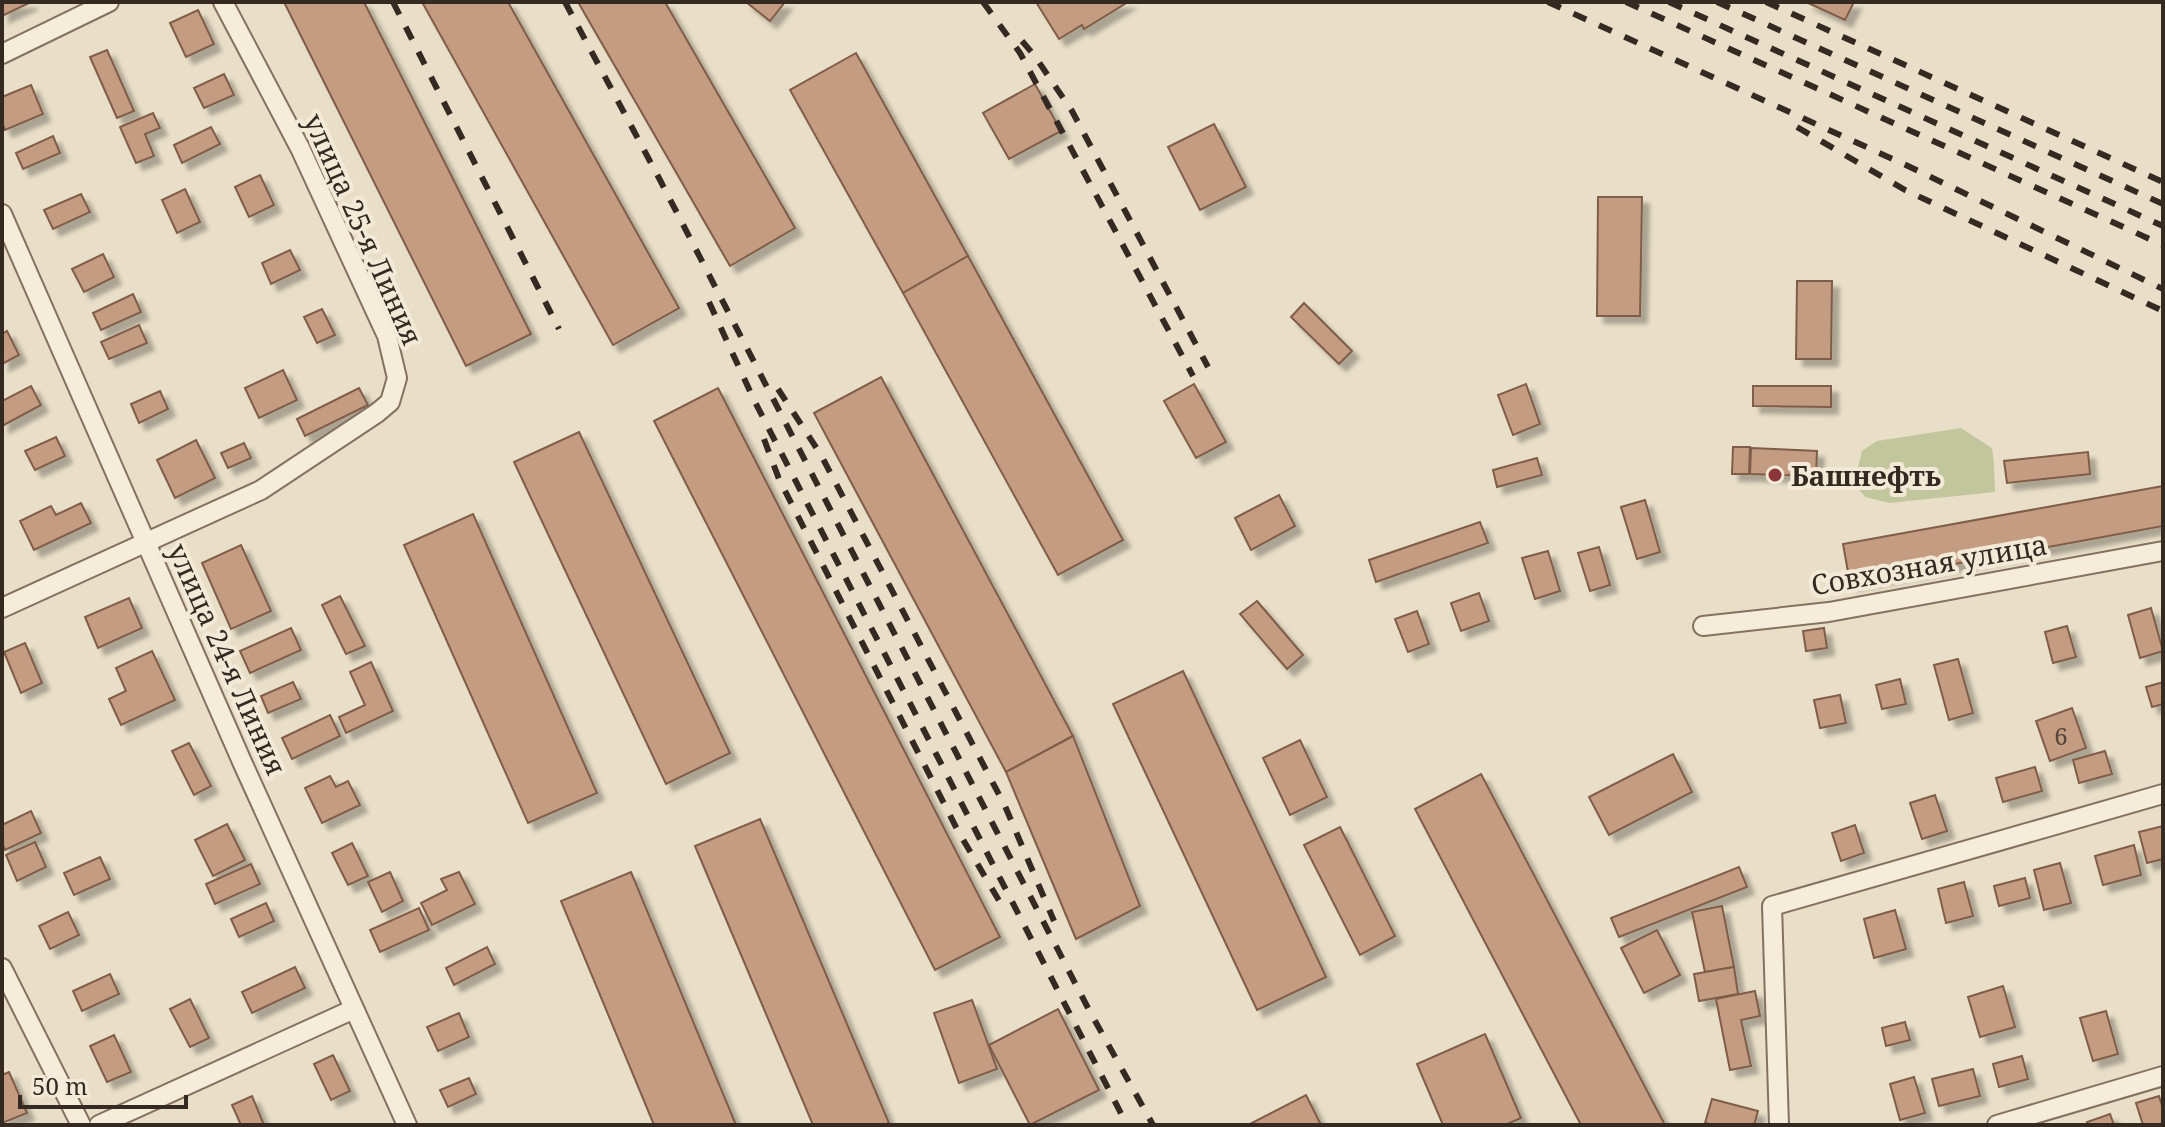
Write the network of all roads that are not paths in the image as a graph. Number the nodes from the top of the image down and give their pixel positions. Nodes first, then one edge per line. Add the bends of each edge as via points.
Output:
1 (109, 2) edge
2 (223, 2) edge
3 (2, 54) edge
4 (2, 214) edge
5 (146, 543) junction
6 (2163, 551) edge
7 (2, 608) edge
8 (1703, 626) dead end
9 (2163, 794) edge
10 (2, 968) edge
11 (354, 1009) junction
12 (2163, 1076) edge
13 (81, 1125) edge
14 (99, 1125) edge
15 (407, 1125) edge
16 (1779, 1125) edge
17 (1997, 1125) edge

1 - 3 street
2 - 5 street, улица 25-я Линия via 300,148 387,336 397,378 390,402 377,413 261,490
4 - 5 street, улица 24-я Линия
5 - 7 street, улица 25-я Линия
5 - 11 street, улица 24-я Линия
6 - 8 street, Совхозная улица via 1829,612
9 - 16 street via 1772,906
10 - 13 street
11 - 14 street
11 - 15 street, улица 24-я Линия
12 - 17 street

